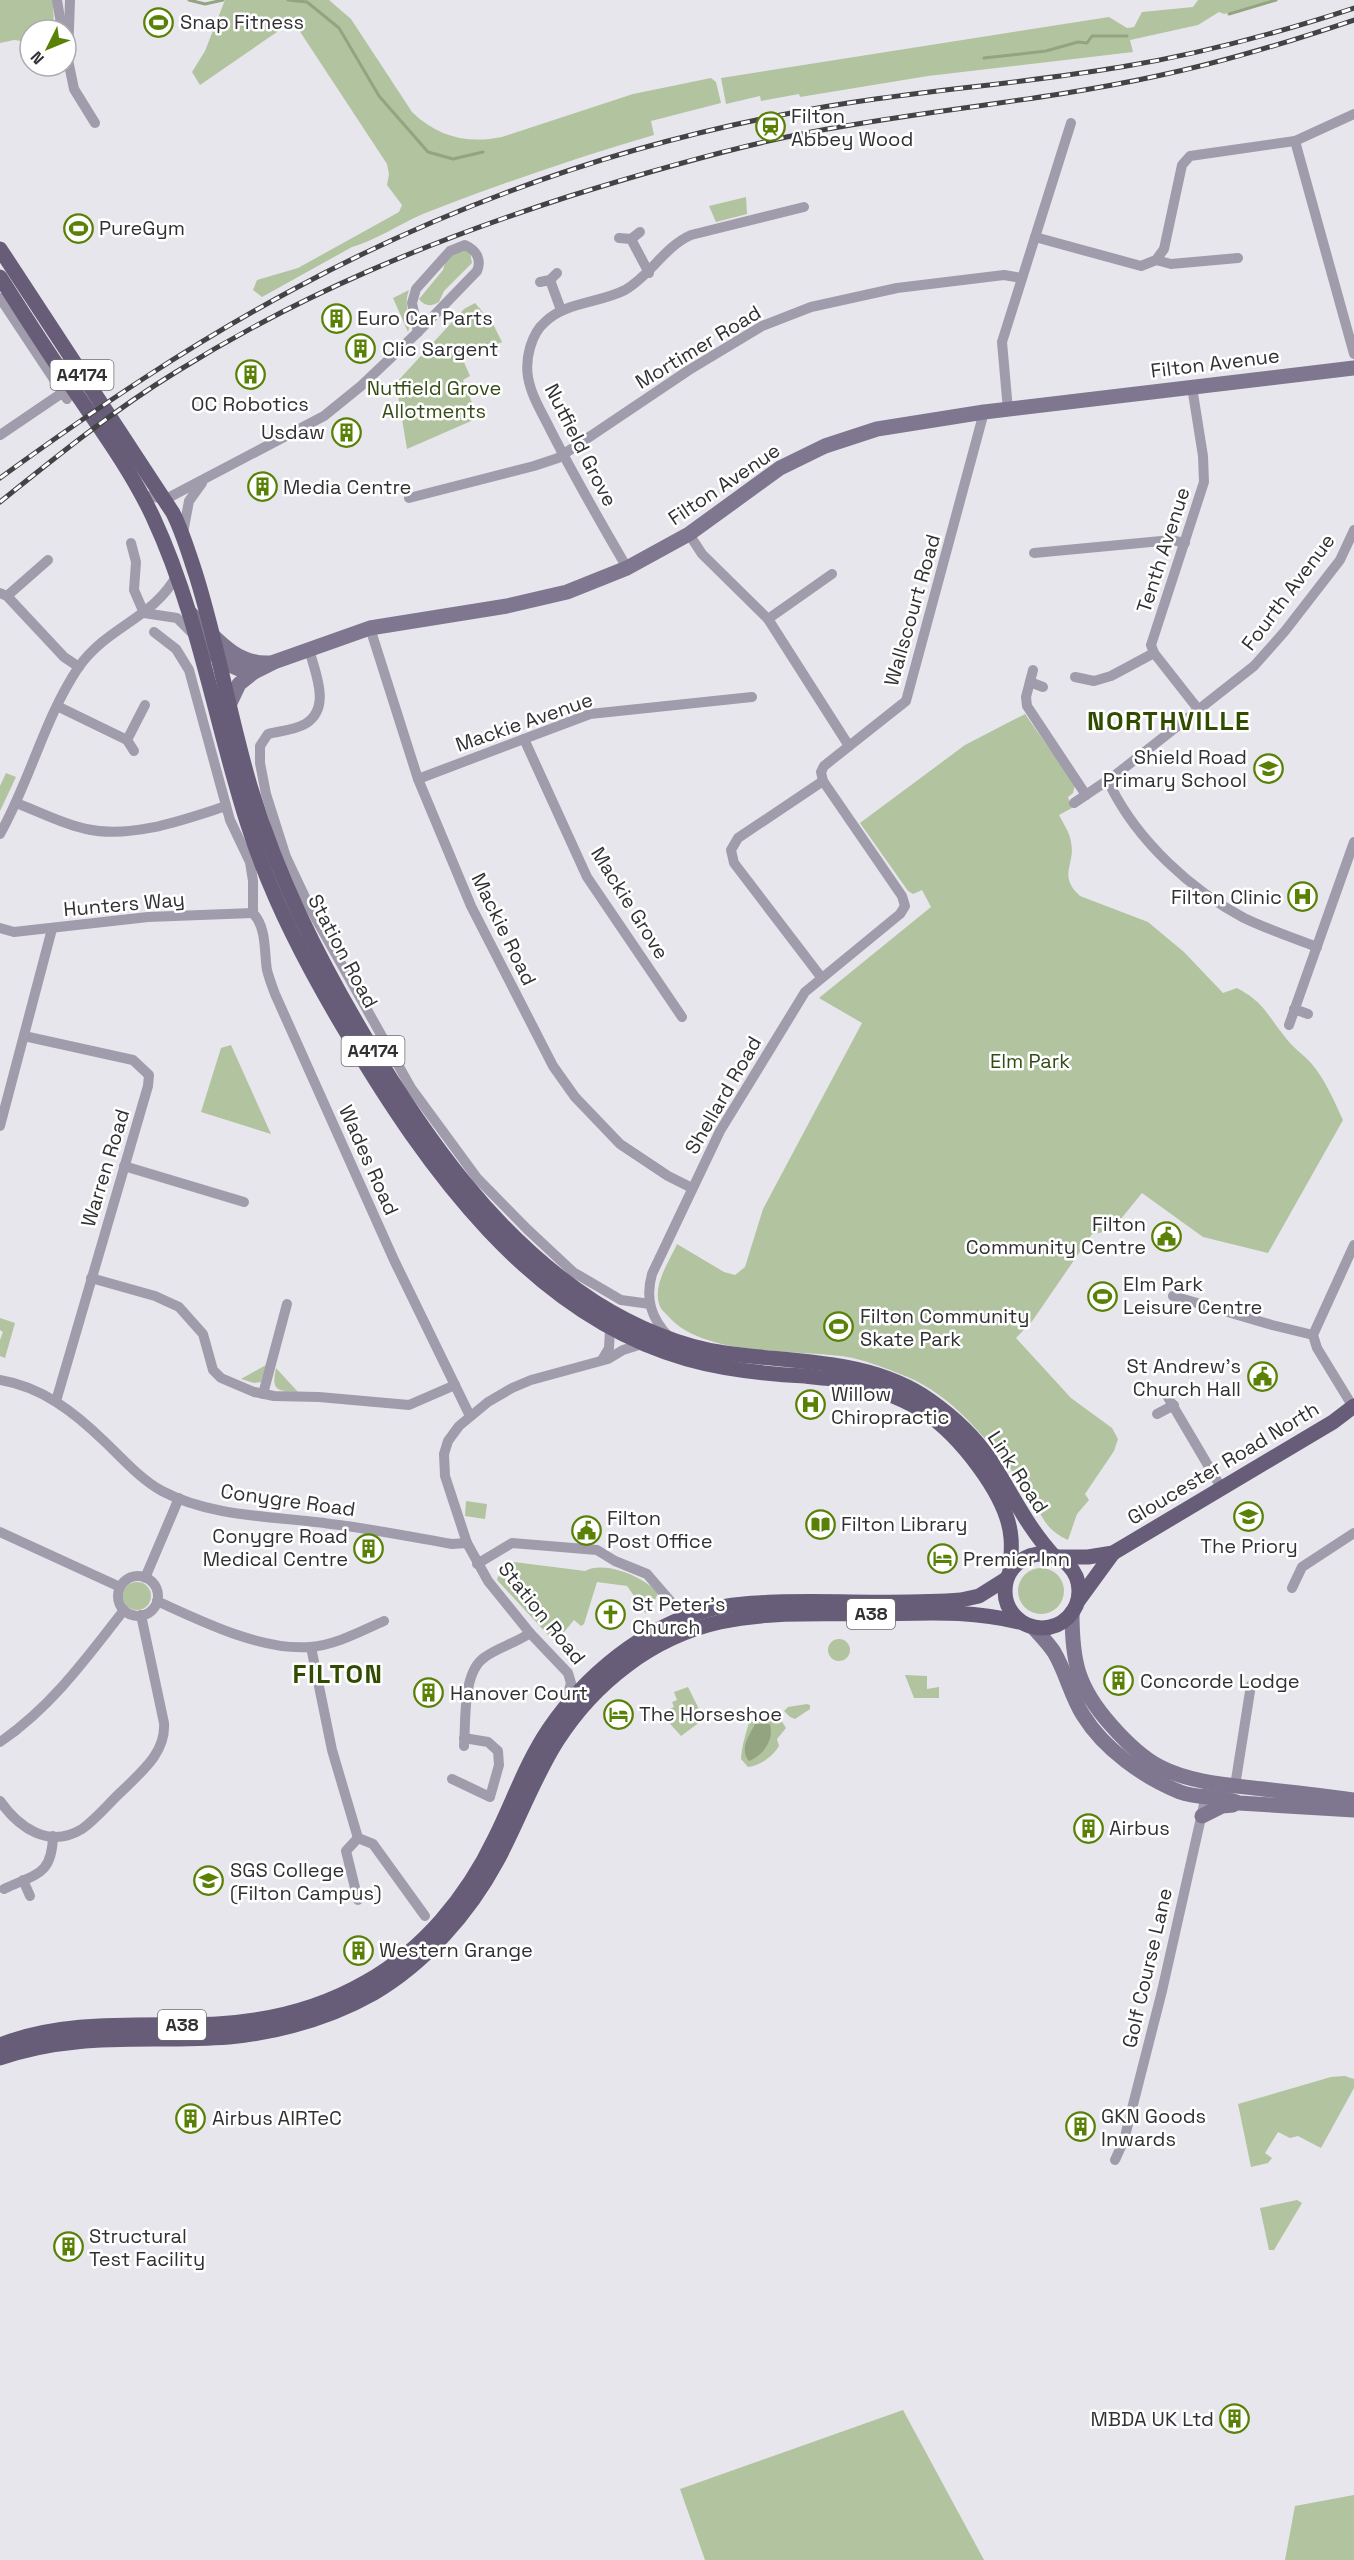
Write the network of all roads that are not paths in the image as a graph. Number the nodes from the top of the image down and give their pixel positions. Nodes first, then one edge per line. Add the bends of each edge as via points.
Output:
1 (57, 0) edge
2 (70, 0) edge
3 (60, 18) edge
4 (69, 18) edge
5 (72, 78) edge
6 (1354, 114) edge
7 (95, 123) dead end
8 (1071, 123) dead end
9 (1295, 141) junction
10 (804, 207) dead end
11 (1035, 237) junction
12 (619, 238) dead end
13 (0, 249) edge
14 (1238, 258) dead end
15 (1156, 260) junction
16 (649, 273) junction
17 (0, 277) edge
18 (549, 278) dead end
19 (1022, 278) junction
20 (0, 298) edge
21 (561, 310) junction
22 (438, 312) junction
23 (10, 314) junction
24 (416, 315) junction
25 (0, 321) edge
26 (418, 332) junction
27 (1354, 354) edge
28 (1354, 368) edge
29 (1192, 387) junction
30 (1008, 410) junction
31 (984, 412) junction
32 (0, 435) edge
33 (562, 454) junction
34 (206, 478) junction
35 (142, 495) junction
36 (409, 498) dead end
37 (166, 499) junction
38 (1354, 530) edge
39 (183, 533) junction
40 (689, 534) junction
41 (130, 543) dead end
42 (1185, 543) junction
43 (1034, 553) dead end
44 (46, 568) dead end
45 (627, 568) junction
46 (832, 574) dead end
47 (177, 575) junction
48 (3, 595) edge
49 (144, 613) junction
50 (768, 619) junction
51 (370, 628) junction
52 (154, 632) dead end
53 (205, 636) junction
54 (309, 649) junction
55 (1154, 653) junction
56 (219, 660) junction
57 (271, 663) junction
58 (79, 667) junction
59 (1033, 670) dead end
60 (254, 672) junction
61 (1075, 677) dead end
62 (1030, 682) junction
63 (1043, 687) dead end
64 (752, 697) dead end
65 (145, 705) dead end
66 (229, 705) junction
67 (57, 706) junction
68 (1198, 709) junction
69 (524, 739) junction
70 (127, 740) junction
71 (849, 746) junction
72 (135, 751) dead end
73 (1114, 777) junction
74 (418, 779) junction
75 (823, 781) junction
76 (1086, 795) junction
77 (16, 803) junction
78 (1074, 803) dead end
79 (226, 806) junction
80 (0, 834) edge
81 (1354, 842) edge
82 (253, 913) junction
83 (0, 928) edge
84 (52, 929) junction
85 (1317, 947) junction
86 (821, 977) junction
87 (1294, 1009) junction
88 (1308, 1014) dead end
89 (682, 1017) dead end
90 (1289, 1025) dead end
91 (24, 1036) junction
92 (0, 1126) edge
93 (124, 1166) junction
94 (692, 1188) junction
95 (244, 1202) dead end
96 (1354, 1245) edge
97 (91, 1278) junction
98 (1173, 1296) dead end
99 (287, 1304) dead end
100 (650, 1304) junction
101 (610, 1329) junction
102 (1313, 1335) junction
103 (672, 1339) junction
104 (642, 1344) junction
105 (602, 1360) junction
106 (856, 1370) junction
107 (836, 1378) junction
108 (0, 1380) edge
109 (455, 1385) junction
110 (263, 1394) junction
111 (1166, 1394) dead end
112 (56, 1401) junction
113 (1174, 1405) junction
114 (1354, 1406) edge
115 (1157, 1414) dead end
116 (470, 1416) junction
117 (1222, 1489) junction
118 (179, 1498) junction
119 (0, 1532) edge
120 (1354, 1533) edge
121 (467, 1543) junction
122 (1113, 1554) junction
123 (1056, 1556) junction
124 (477, 1564) junction
125 (1008, 1575) junction
126 (145, 1578) junction
127 (120, 1587) junction
128 (1292, 1588) dead end
129 (157, 1601) junction
130 (1075, 1607) junction
131 (124, 1610) junction
132 (141, 1615) junction
133 (693, 1615) junction
134 (1028, 1625) junction
135 (389, 1632) dead end
136 (530, 1633) junction
137 (311, 1647) junction
138 (1251, 1685) dead end
139 (564, 1708) junction
140 (0, 1742) edge
141 (452, 1779) dead end
142 (1235, 1786) junction
143 (1207, 1790) junction
144 (1354, 1800) edge
145 (0, 1801) edge
146 (1239, 1803) junction
147 (1354, 1810) edge
148 (1202, 1816) junction
149 (53, 1836) junction
150 (358, 1838) junction
151 (23, 1880) junction
152 (4, 1889) dead end
153 (30, 1896) dead end
154 (358, 1900) dead end
155 (425, 1916) dead end
156 (20, 2038) junction
157 (0, 2039) edge
158 (0, 2045) edge
159 (0, 2058) edge
160 (1116, 2160) dead end

1 - 3 street
2 - 4 street
5 - 7 street via 74,89
6 - 9 street
8 - 11 street
9 - 15 street via 1190,156 1182,165 1164,249
9 - 27 street
10 - 16 street, Nutfield Grove via 691,235 677,241
11 - 15 street via 1141,266
11 - 19 street
12 - 16 street via 635,235
13 - 37 main road, Station Road / A4174
14 - 15 street via 1171,264
16 - 21 street, Nutfield Grove via 625,290
17 - 35 main road, Station Road / A4174
18 - 21 street
19 - 30 street via 1002,342
19 - 33 street, Mortimer Road via 1004,275 897,288 811,307 762,326
20 - 23 street
21 - 33 street, Nutfield Grove via 538,330 527,368 534,397
22 - 24 street
22 - 24 street via 479,267 470,247 454,248 423,281 412,297
22 - 26 street
23 - 25 street
23 - 32 street via 64,396
24 - 26 street
26 - 34 street via 324,416
28 - 29 street, Filton Avenue
29 - 30 street, Filton Avenue
29 - 42 street, Tenth Avenue via 1204,482
30 - 31 street, Filton Avenue
31 - 40 street, Filton Avenue via 877,429 825,446 780,468
31 - 71 street, Wallscourt Road via 906,701
33 - 36 street, Mortimer Road via 534,466
33 - 45 street, Nutfield Grove
34 - 37 street
34 - 39 street via 189,501
35 - 37 street
35 - 47 main road, Station Road / A4174
37 - 39 main road, Station Road / A4174
38 - 68 street, Fourth Avenue via 1340,560 1263,657
39 - 53 main road, Station Road / A4174
40 - 45 street, Filton Avenue
40 - 50 street via 702,554
41 - 49 street via 135,557 134,590
42 - 43 street via 1172,540
42 - 55 street, Tenth Avenue via 1152,640
44 - 48 street
45 - 51 street, Filton Avenue via 567,592 517,604
46 - 50 street
47 - 49 street via 163,598
47 - 53 main road, Station Road / A4174 via 191,614
48 - 58 street via 64,657
49 - 53 street, Filton Avenue via 177,618
49 - 58 street via 107,636
50 - 71 street
51 - 54 street, Filton Avenue
51 - 74 street, Mackie Road
52 - 79 street via 170,643 186,663
53 - 56 street, Filton Avenue
53 - 57 street, Filton Avenue via 251,663
53 - 101 main road, Station Road / A4174 via 238,794 263,869 287,924 375,1080 427,1157 480,1220 541,1279
54 - 57 street, Filton Avenue
54 - 100 street, Station Road via 321,696 318,711 304,725 268,734 261,746 260,763 275,826 311,910 411,1088 477,1178 573,1272 621,1300
55 - 61 street via 1111,676 1094,681
55 - 68 street
56 - 60 street, Filton Avenue
56 - 66 main road, Station Road / A4174
57 - 60 street, Filton Avenue
58 - 67 street
59 - 62 street
60 - 66 street, Filton Avenue via 239,684
62 - 63 street
62 - 76 street via 1026,697 1030,713
64 - 69 street, Mackie Avenue via 590,714
65 - 70 street
66 - 103 main road, Station Road / A4174 via 261,820 296,911 406,1105 489,1210 543,1262 610,1311
67 - 70 street
67 - 77 street
68 - 73 street, Fourth Avenue
69 - 74 street, Mackie Avenue
69 - 89 street, Mackie Grove via 588,877
70 - 72 street
71 - 75 street, Wallscourt Road via 824,766
73 - 76 street, Fourth Avenue
73 - 85 street via 1111,787 1128,814 1184,877 1244,918
74 - 94 street, Mackie Road via 471,906 553,1066 575,1097 620,1144
75 - 86 street, Shellard Road via 905,906
75 - 86 street via 738,838 731,850 734,864
76 - 78 street, Fourth Avenue
77 - 79 street via 85,829 109,831 165,824
77 - 80 street
79 - 82 street via 250,862
81 - 85 street
82 - 84 street, Hunters Way via 148,917
82 - 109 street, Wades Road via 260,922 275,994 394,1260
83 - 84 street, Hunters Way via 14,932
84 - 91 street
85 - 87 street
86 - 94 street, Shellard Road via 806,992 754,1074
87 - 88 street
87 - 90 street
91 - 92 street
91 - 93 street, Warren Road via 133,1060 146,1070 148,1086
93 - 95 street
93 - 97 street, Warren Road
94 - 100 street, Shellard Road via 652,1274
96 - 102 street
97 - 110 street via 179,1307 203,1334 213,1371 231,1383
97 - 112 street, Warren Road
98 - 102 street
99 - 110 street
100 - 103 street, Shellard Road via 659,1327
101 - 104 main road, A4174
101 - 105 street via 609,1348
102 - 114 street via 1317,1348
103 - 106 main road, Link Road / A4174 via 721,1353
104 - 105 street, Station Road
104 - 107 main road, A4174 via 719,1367
105 - 116 street, Station Road via 521,1384
106 - 107 main road, A4174
106 - 123 main road, Link Road / A4174 via 918,1392 955,1421 987,1455 1035,1536
107 - 125 main road, Link Road / A4174 via 924,1412 976,1462 998,1496 1011,1537
108 - 112 street, Conygre Road via 33,1389
109 - 110 street via 409,1405
109 - 116 street, Wades Road
111 - 113 street
112 - 118 street, Conygre Road via 144,1478
113 - 115 street
113 - 117 street
114 - 117 main road, Gloucester Road North
116 - 121 street, Station Road via 454,1432 444,1454 445,1476
117 - 122 main road, Gloucester Road North
118 - 121 street, Conygre Road via 245,1515
118 - 126 street
119 - 127 street
120 - 128 street via 1302,1567
121 - 124 street, Station Road
122 - 123 main road, Gloucester Road North
122 - 130 main road, Gloucester Road North
123 - 125 main road via 1030,1556 1019,1561
123 - 130 main road via 1067,1563 1078,1581
124 - 133 street via 512,1543 597,1550 647,1574 672,1603
124 - 136 street, Station Road
125 - 133 main road, A38 via 979,1596 961,1600 747,1604
125 - 134 main road via 1004,1592 1007,1604 1013,1615
126 - 127 street via 128,1579
126 - 129 street via 154,1585
127 - 131 street via 118,1599
129 - 132 street via 151,1611
129 - 137 street via 241,1635 281,1646
130 - 134 main road via 1055,1625
130 - 143 street via 1072,1648 1077,1671 1101,1714 1160,1768
131 - 132 street
131 - 140 street via 38,1714
132 - 149 street via 163,1713 162,1743 146,1766 89,1823 71,1833
133 - 139 main road, A38 via 623,1653
134 - 143 street via 1054,1653 1083,1715 1127,1762 1180,1792
134 - 159 main road, A38 via 963,1613 784,1615 719,1622 679,1636 637,1658 586,1703 550,1753 499,1858 469,1906 427,1952 374,1993 327,2014 261,2032 77,2040
135 - 137 street via 382,1617 330,1643
136 - 139 street, Station Road via 568,1673 571,1683
136 - 141 street via 483,1658 475,1666 468,1693 464,1742 488,1742 498,1751 499,1765 490,1797
137 - 150 street via 332,1750
138 - 142 street
139 - 156 main road, A38 via 538,1748 494,1841 459,1899 415,1947 379,1974 327,2000 262,2019 92,2027
142 - 143 street
142 - 144 street
143 - 146 street
143 - 148 street, Golf Course Lane
145 - 149 street via 23,1827 38,1835
146 - 147 street
146 - 148 street
148 - 160 street, Golf Course Lane via 1162,1991
149 - 151 street via 49,1864
150 - 154 street via 346,1851
150 - 155 street via 373,1844
151 - 152 street
151 - 153 street
156 - 157 street
156 - 158 main road, A38

